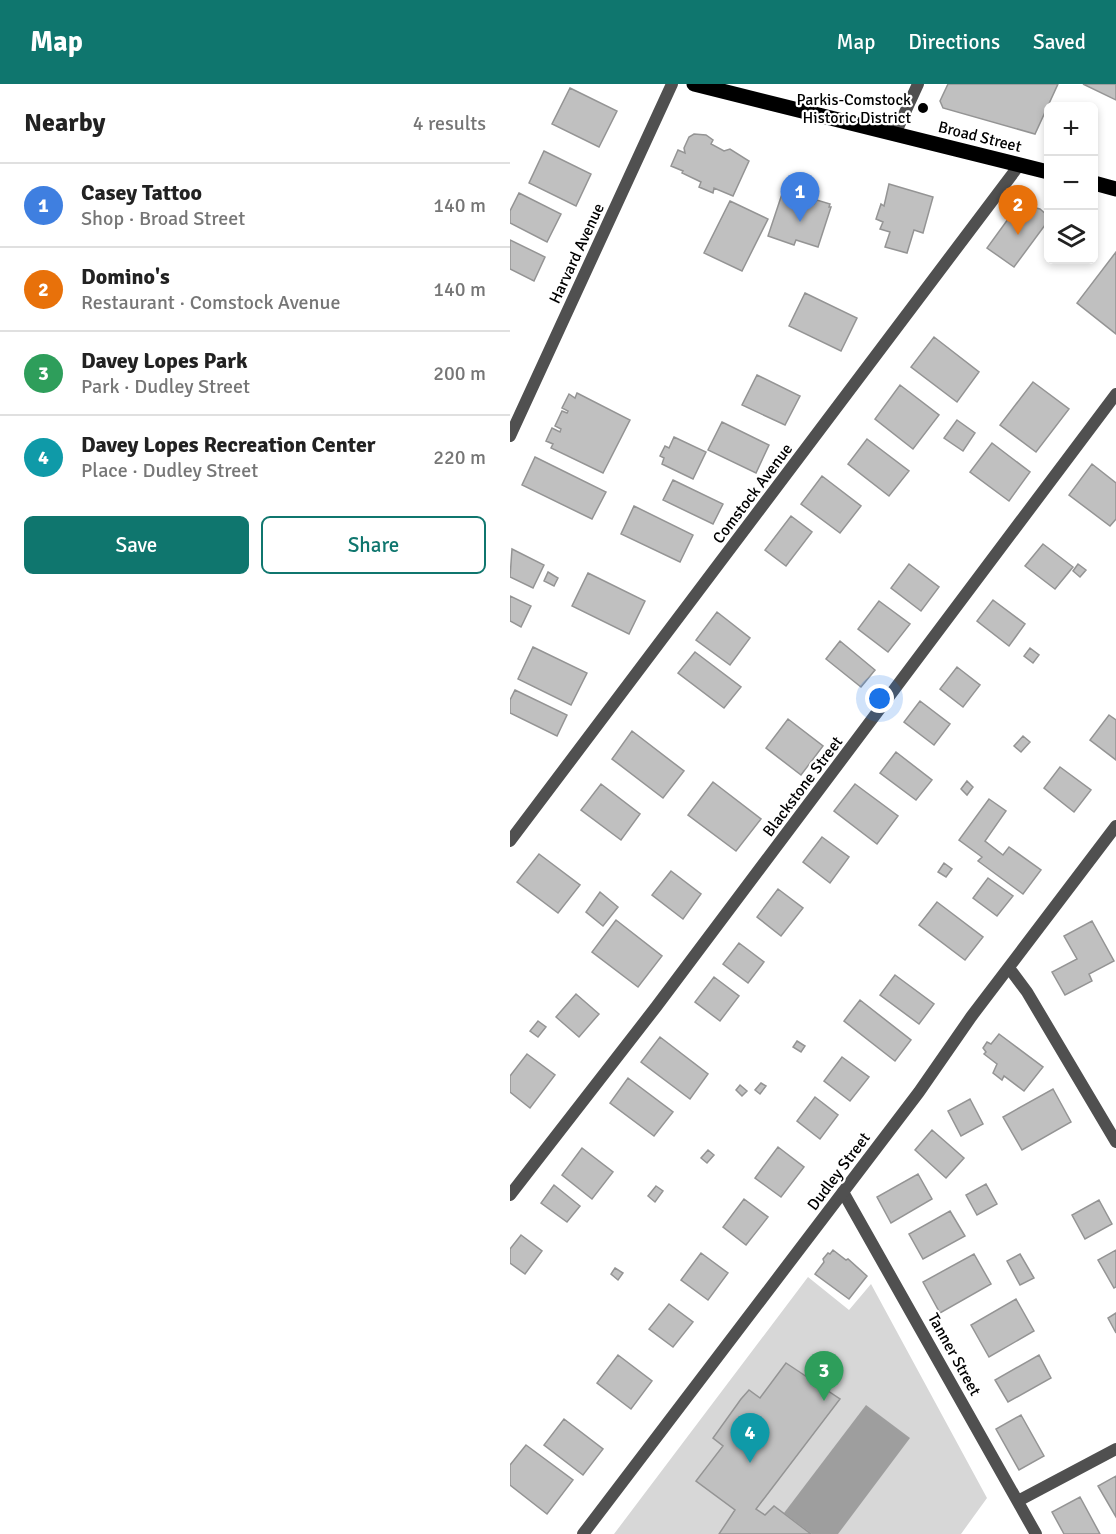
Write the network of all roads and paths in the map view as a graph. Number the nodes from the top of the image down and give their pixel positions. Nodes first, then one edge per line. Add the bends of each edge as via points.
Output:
1 (672, 84) edge
2 (693, 84) edge
3 (918, 84) edge
4 (895, 134) junction
5 (1020, 164) junction
6 (1044, 171) edge
7 (1098, 184) edge
8 (1116, 189) edge
9 (1116, 394) edge
10 (510, 436) edge
11 (1116, 826) edge
12 (510, 841) edge
13 (1009, 968) junction
14 (1116, 1142) edge
15 (843, 1192) junction
16 (510, 1195) edge
17 (1116, 1449) edge
18 (1018, 1501) junction
19 (583, 1534) edge
20 (1036, 1534) edge

1 - 10 street, Harvard Avenue
2 - 4 main road, Broad Street
3 - 4 street
4 - 5 main road, Broad Street
5 - 6 main road, Broad Street
5 - 12 street, Comstock Avenue
7 - 8 main road
9 - 16 street, Blackstone Street via 656,1007
11 - 13 street, Dudley Street
13 - 14 street
13 - 15 street, Dudley Street
15 - 18 street, Tanner Street
15 - 19 street, Dudley Street
17 - 18 street
18 - 20 street, Tanner Street

